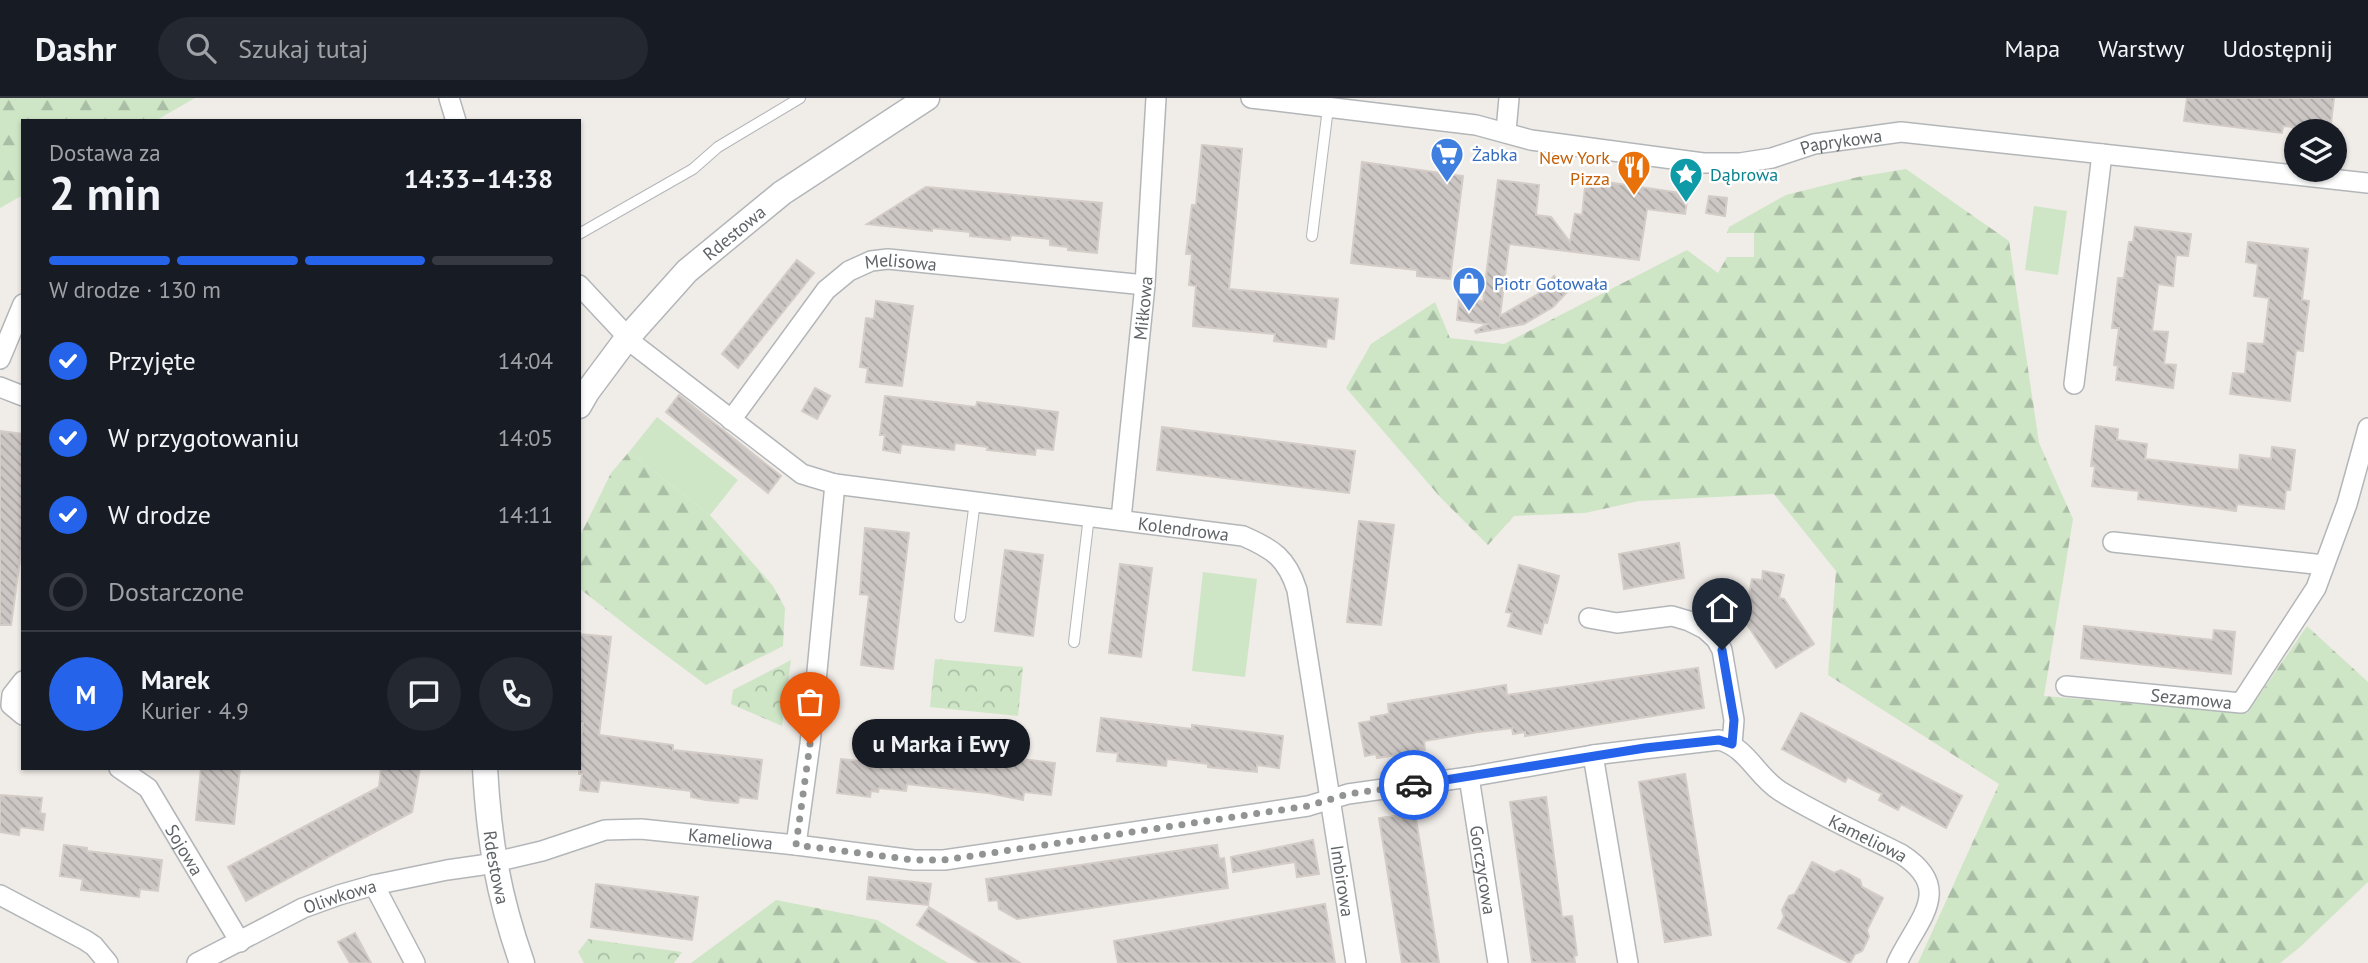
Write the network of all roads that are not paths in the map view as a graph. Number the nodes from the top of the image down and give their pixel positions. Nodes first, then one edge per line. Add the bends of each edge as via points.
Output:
1 (449, 98) edge
2 (800, 98) edge
3 (927, 98) edge
4 (1156, 98) edge
5 (1251, 98) edge
6 (1509, 98) edge
7 (1328, 108) junction
8 (455, 119) edge
9 (1506, 131) junction
10 (2102, 154) junction
11 (2368, 183) edge
12 (581, 232) edge
13 (1312, 236) dead end
14 (1145, 285) junction
15 (581, 287) edge
16 (21, 309) edge
17 (628, 337) junction
18 (0, 359) edge
19 (2074, 384) dead end
20 (0, 387) edge
21 (21, 395) edge
22 (581, 402) edge
23 (731, 420) junction
24 (2368, 429) edge
25 (835, 484) junction
26 (975, 502) junction
27 (1089, 515) junction
28 (1121, 519) junction
29 (2113, 542) dead end
30 (2325, 565) junction
31 (960, 617) dead end
32 (1589, 618) dead end
33 (1074, 642) dead end
34 (21, 684) edge
35 (2066, 686) dead end
36 (21, 713) edge
37 (1737, 747) junction
38 (1593, 755) junction
39 (122, 770) edge
40 (485, 770) edge
41 (1469, 777) junction
42 (1329, 800) junction
43 (796, 845) junction
44 (494, 863) junction
45 (374, 885) junction
46 (0, 895) edge
47 (240, 942) junction
48 (108, 963) edge
49 (197, 963) edge
50 (415, 963) edge
51 (522, 963) edge
52 (1356, 963) edge
53 (1498, 963) edge
54 (1628, 963) edge
55 (1897, 963) edge

1 - 8 street
2 - 12 lane via 718,146 693,169
3 - 17 street, Rdestowa via 782,193 733,231 687,271
4 - 14 street, Miłkowa
5 - 7 street, Paprykowa
6 - 9 street
7 - 9 street, Paprykowa
7 - 13 lane
9 - 10 street, Paprykowa via 1531,140 1703,163 1772,158 1814,144 1890,132
10 - 11 street, Paprykowa
10 - 19 street
14 - 23 street, Melisowa via 871,261 849,271 826,290
14 - 28 street, Miłkowa
15 - 17 street, Kolendrowa
16 - 18 street
17 - 22 street, Rdestowa
17 - 23 street, Kolendrowa
20 - 21 street
23 - 25 street, Kolendrowa via 802,474
24 - 30 street, Sezamowa
25 - 26 street, Kolendrowa
25 - 43 street
26 - 27 street, Kolendrowa
26 - 31 lane
27 - 28 street, Kolendrowa
27 - 33 lane
28 - 42 street, Kolendrowa via 1243,536 1279,556 1290,570 1297,590
29 - 30 street
30 - 35 street, Sezamowa via 2305,607 2241,703
32 - 37 street via 1617,622 1672,616 1711,634 1722,650
34 - 36 street via 12,695 12,705
37 - 38 street, Kameliowa via 1719,740
37 - 55 street, Kameliowa via 1777,789 1901,854 1926,876 1929,902
38 - 41 street, Kameliowa
38 - 54 street
39 - 47 street, Sojowa via 148,788
40 - 44 street, Rdestowa
41 - 42 street, Kameliowa
41 - 53 street, Gorczycowa
42 - 43 street, Kameliowa via 944,860
42 - 52 street, Imbirowa
43 - 44 street, Kameliowa via 641,829 605,830
44 - 45 street, Oliwkowa
44 - 51 street, Rdestowa
45 - 47 street, Oliwkowa via 303,908
45 - 50 street
46 - 48 street via 85,940
47 - 49 street, Oliwkowa

